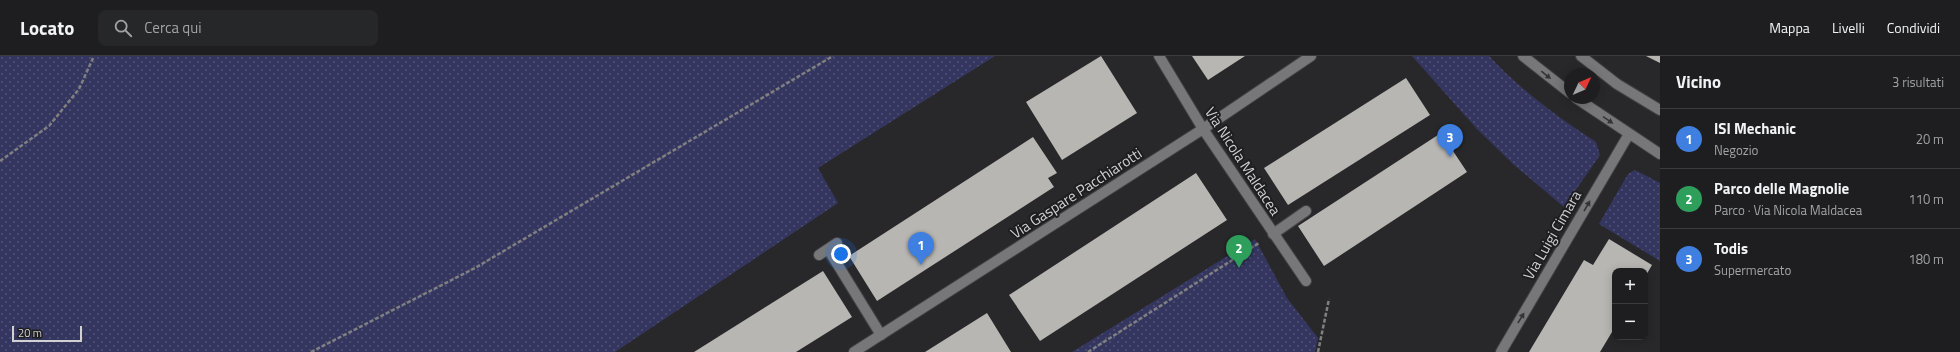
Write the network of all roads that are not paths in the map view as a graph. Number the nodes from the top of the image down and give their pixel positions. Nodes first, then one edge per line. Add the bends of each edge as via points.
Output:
1 (1159, 56) edge
2 (1311, 56) edge
3 (1523, 56) edge
4 (1581, 56) edge
5 (1564, 88) edge
6 (1585, 104) edge
7 (1660, 110) edge
8 (1203, 129) junction
9 (1629, 134) junction
10 (1660, 154) edge
11 (1306, 211) dead end
12 (1273, 234) junction
13 (838, 243) dead end
14 (828, 250) junction
15 (819, 255) dead end
16 (1306, 281) dead end
17 (880, 335) junction
18 (854, 352) edge
19 (1501, 352) edge

1 - 8 street, Via Nicola Maldacea
2 - 8 street, Via Gaspare Pacchiarotti
3 -> 5 street
4 - 7 street via 1617,84
6 -> 9 street
8 - 12 street, Via Nicola Maldacea
8 - 17 street, Via Gaspare Pacchiarotti
9 - 10 street
19 -> 9 street, Via Luigi Cimara
11 - 12 street
12 - 16 street, Via Nicola Maldacea
13 - 14 street
14 - 15 street
14 - 17 street
17 - 18 street, Via Gaspare Pacchiarotti

